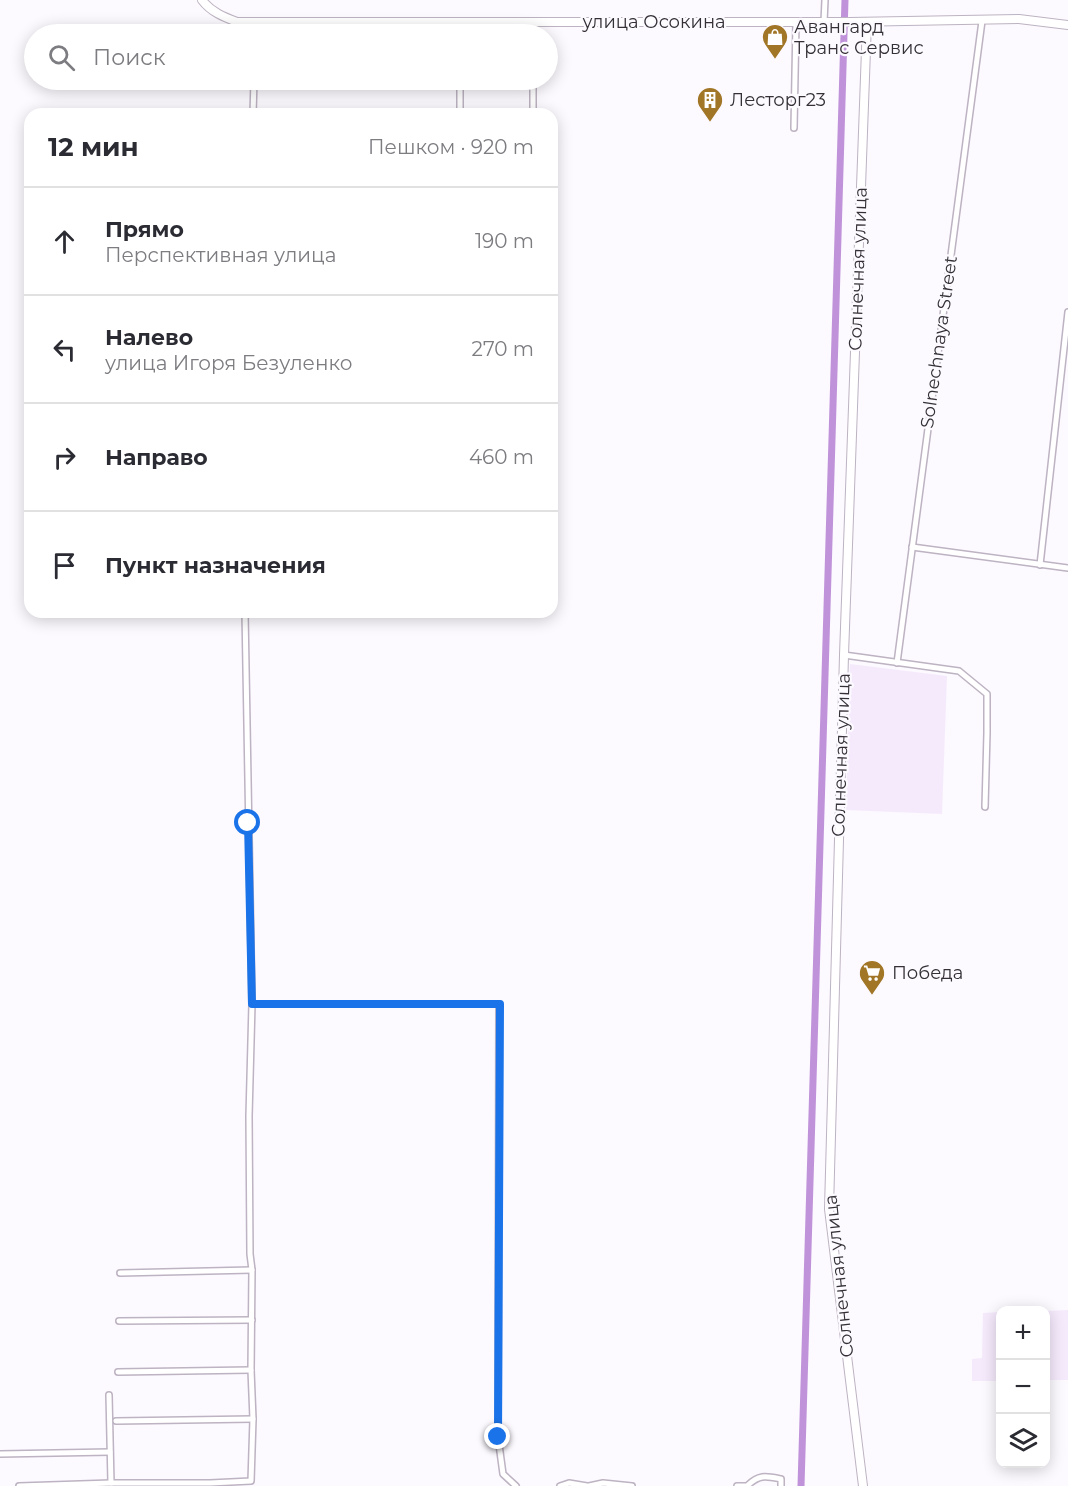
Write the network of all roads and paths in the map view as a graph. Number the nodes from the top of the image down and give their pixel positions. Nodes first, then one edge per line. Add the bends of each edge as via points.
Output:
1 (202, 0) edge
2 (825, 0) edge
3 (982, 21) junction
4 (255, 22) joint
5 (461, 22) joint
6 (532, 22) joint
7 (796, 22) junction
8 (824, 22) junction
9 (867, 22) junction
10 (1068, 25) edge
11 (254, 90) edge
12 (460, 90) edge
13 (533, 90) edge
14 (253, 108) edge
15 (460, 108) edge
16 (533, 108) edge
17 (794, 128) dead end
18 (1068, 312) edge
19 (912, 547) junction
20 (1040, 565) junction
21 (1068, 568) edge
22 (245, 618) edge
23 (844, 656) junction
24 (897, 663) junction
25 (985, 807) dead end
26 (252, 1004) junction
27 (252, 1270) junction
28 (120, 1273) dead end
29 (252, 1320) junction
30 (119, 1321) dead end
31 (251, 1370) junction
32 (118, 1372) dead end
33 (109, 1395) dead end
34 (253, 1419) junction
35 (116, 1421) dead end
36 (110, 1452) junction
37 (0, 1454) edge
38 (111, 1483) junction
39 (253, 1484) edge
40 (19, 1486) edge
41 (516, 1486) edge
42 (560, 1486) edge
43 (588, 1486) edge
44 (632, 1486) edge
45 (737, 1486) edge
46 (781, 1486) edge
47 (862, 1486) edge

1 - 4 main road, улица Осокина via 222,17
2 - 8 street
3 - 9 main road, улица Осокина
3 - 10 main road, улица Осокина
3 - 19 street, Solnechnaya Street
4 - 5 main road, улица Осокина
5 - 6 main road, улица Осокина
6 - 7 main road, улица Осокина
7 - 8 main road, улица Осокина
7 - 17 street
8 - 9 main road, улица Осокина
9 - 23 main road, Солнечная улица
11 - 14 street
12 - 15 street
13 - 16 street
18 - 20 street
19 - 20 street
19 - 24 street, Solnechnaya Street
20 - 21 street
22 - 26 street
23 - 24 street
23 - 47 main road, Солнечная улица via 829,1209
24 - 25 street via 959,671 987,694
26 - 27 street
26 - 41 street via 500,1004 498,1437 503,1474
27 - 28 street
27 - 29 street
29 - 30 street
29 - 31 street
31 - 32 street
31 - 34 street
33 - 36 street
34 - 35 street
34 - 39 street
36 - 37 street
36 - 38 street
38 - 39 street
38 - 40 street
42 - 43 street
43 - 44 street
45 - 46 street via 747,1486 765,1476 781,1479

